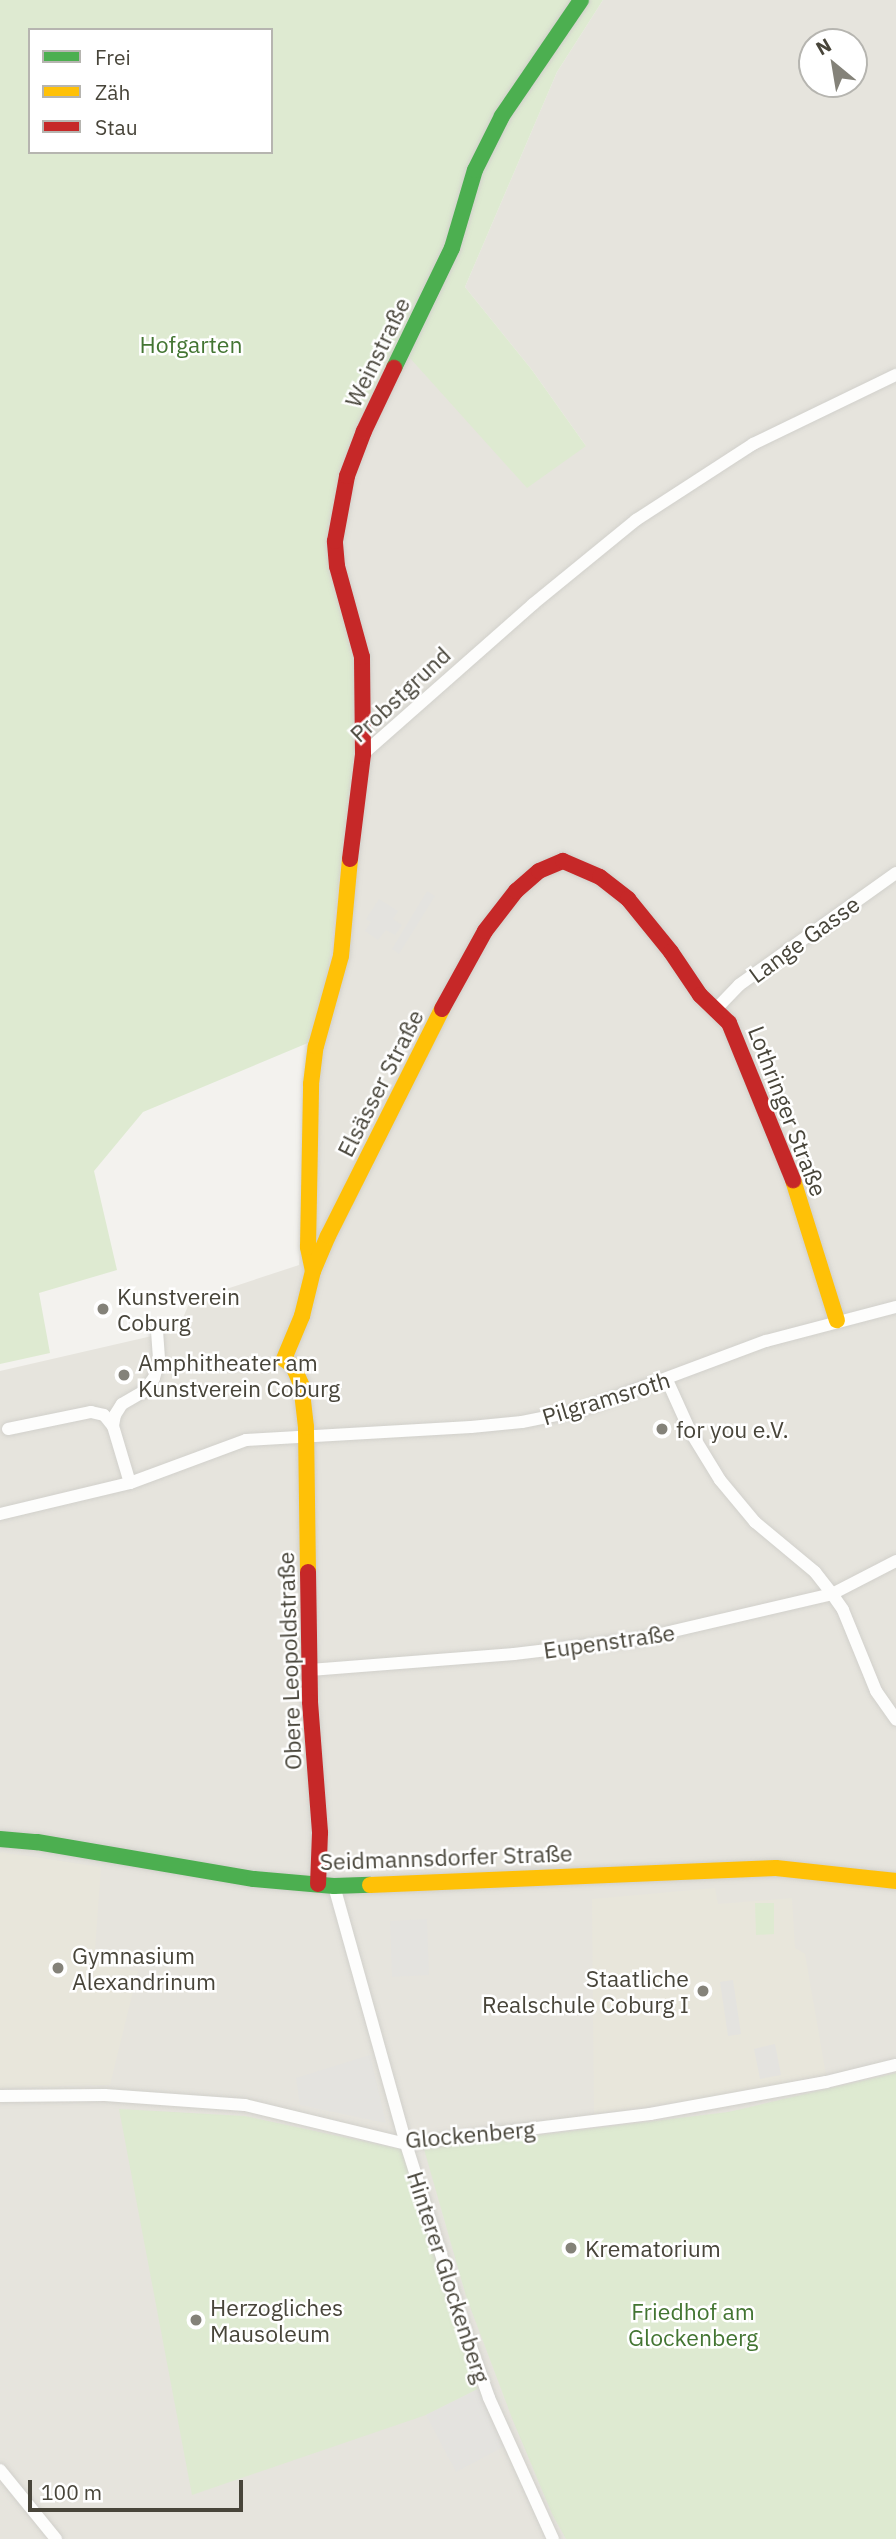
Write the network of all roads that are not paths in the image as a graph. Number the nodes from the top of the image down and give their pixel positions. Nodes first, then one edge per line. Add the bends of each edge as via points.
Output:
1 (581, 0) edge
2 (896, 375) edge
3 (363, 754) junction
4 (563, 861) joint
5 (896, 873) edge
6 (716, 1009) junction
7 (313, 1271) junction
8 (896, 1307) edge
9 (837, 1320) junction
10 (157, 1331) dead end
11 (284, 1359) joint
12 (667, 1380) junction
13 (113, 1426) junction
14 (8, 1429) dead end
15 (305, 1437) junction
16 (130, 1483) junction
17 (0, 1514) edge
18 (896, 1561) edge
19 (832, 1594) junction
20 (310, 1670) junction
21 (896, 1720) edge
22 (0, 1839) edge
23 (896, 1881) edge
24 (326, 1885) junction
25 (896, 2065) edge
26 (0, 2096) edge
27 (406, 2144) junction
28 (0, 2470) edge
29 (56, 2539) edge
30 (553, 2539) edge

1 - 3 street, Weinstraße via 502,116 475,170 452,248 347,476 335,541 337,566 362,657
2 - 3 street, Probstgrund via 753,444 636,520
3 - 7 street, Probstgrund via 341,956 318,1037 311,1084 308,1247
4 - 6 street, Lothringer Straße via 600,877 628,899 699,995
4 - 7 street, Elsässer Straße via 539,871 516,891 485,931
5 - 6 street, Lange Gasse via 739,985
6 - 9 street, Lothringer Straße via 729,1023 771,1122
7 - 11 street, Elsässer Straße via 302,1316
8 - 9 street, Pilgramsroth
9 - 12 street, Pilgramsroth via 766,1341
10 - 13 street via 159,1359 154,1378 143,1392 117,1409
11 - 15 street, Obere Leopoldstraße via 293,1366 301,1384
12 - 15 street, Pilgramsroth via 581,1410 522,1422
12 - 19 street via 690,1431 720,1480 755,1522 815,1572
13 - 14 street via 104,1415 91,1412
13 - 16 street
15 - 16 street, Pilgramsroth via 229,1444
15 - 20 street, Obere Leopoldstraße
16 - 17 street, Pilgramsroth
18 - 19 street, Eupenstraße
19 - 20 street, Eupenstraße via 639,1639
19 - 21 street via 876,1691
20 - 24 street, Obere Leopoldstraße
22 - 24 street, Seidmannsdorfer Straße via 254,1879
23 - 24 street, Seidmannsdorfer Straße via 776,1867
24 - 27 street, Hinterer Glockenberg
25 - 27 street, Glockenberg via 650,2114
26 - 27 street, Glockenberg via 105,2095 245,2105
27 - 30 street, Hinterer Glockenberg via 485,2386
28 - 29 street

